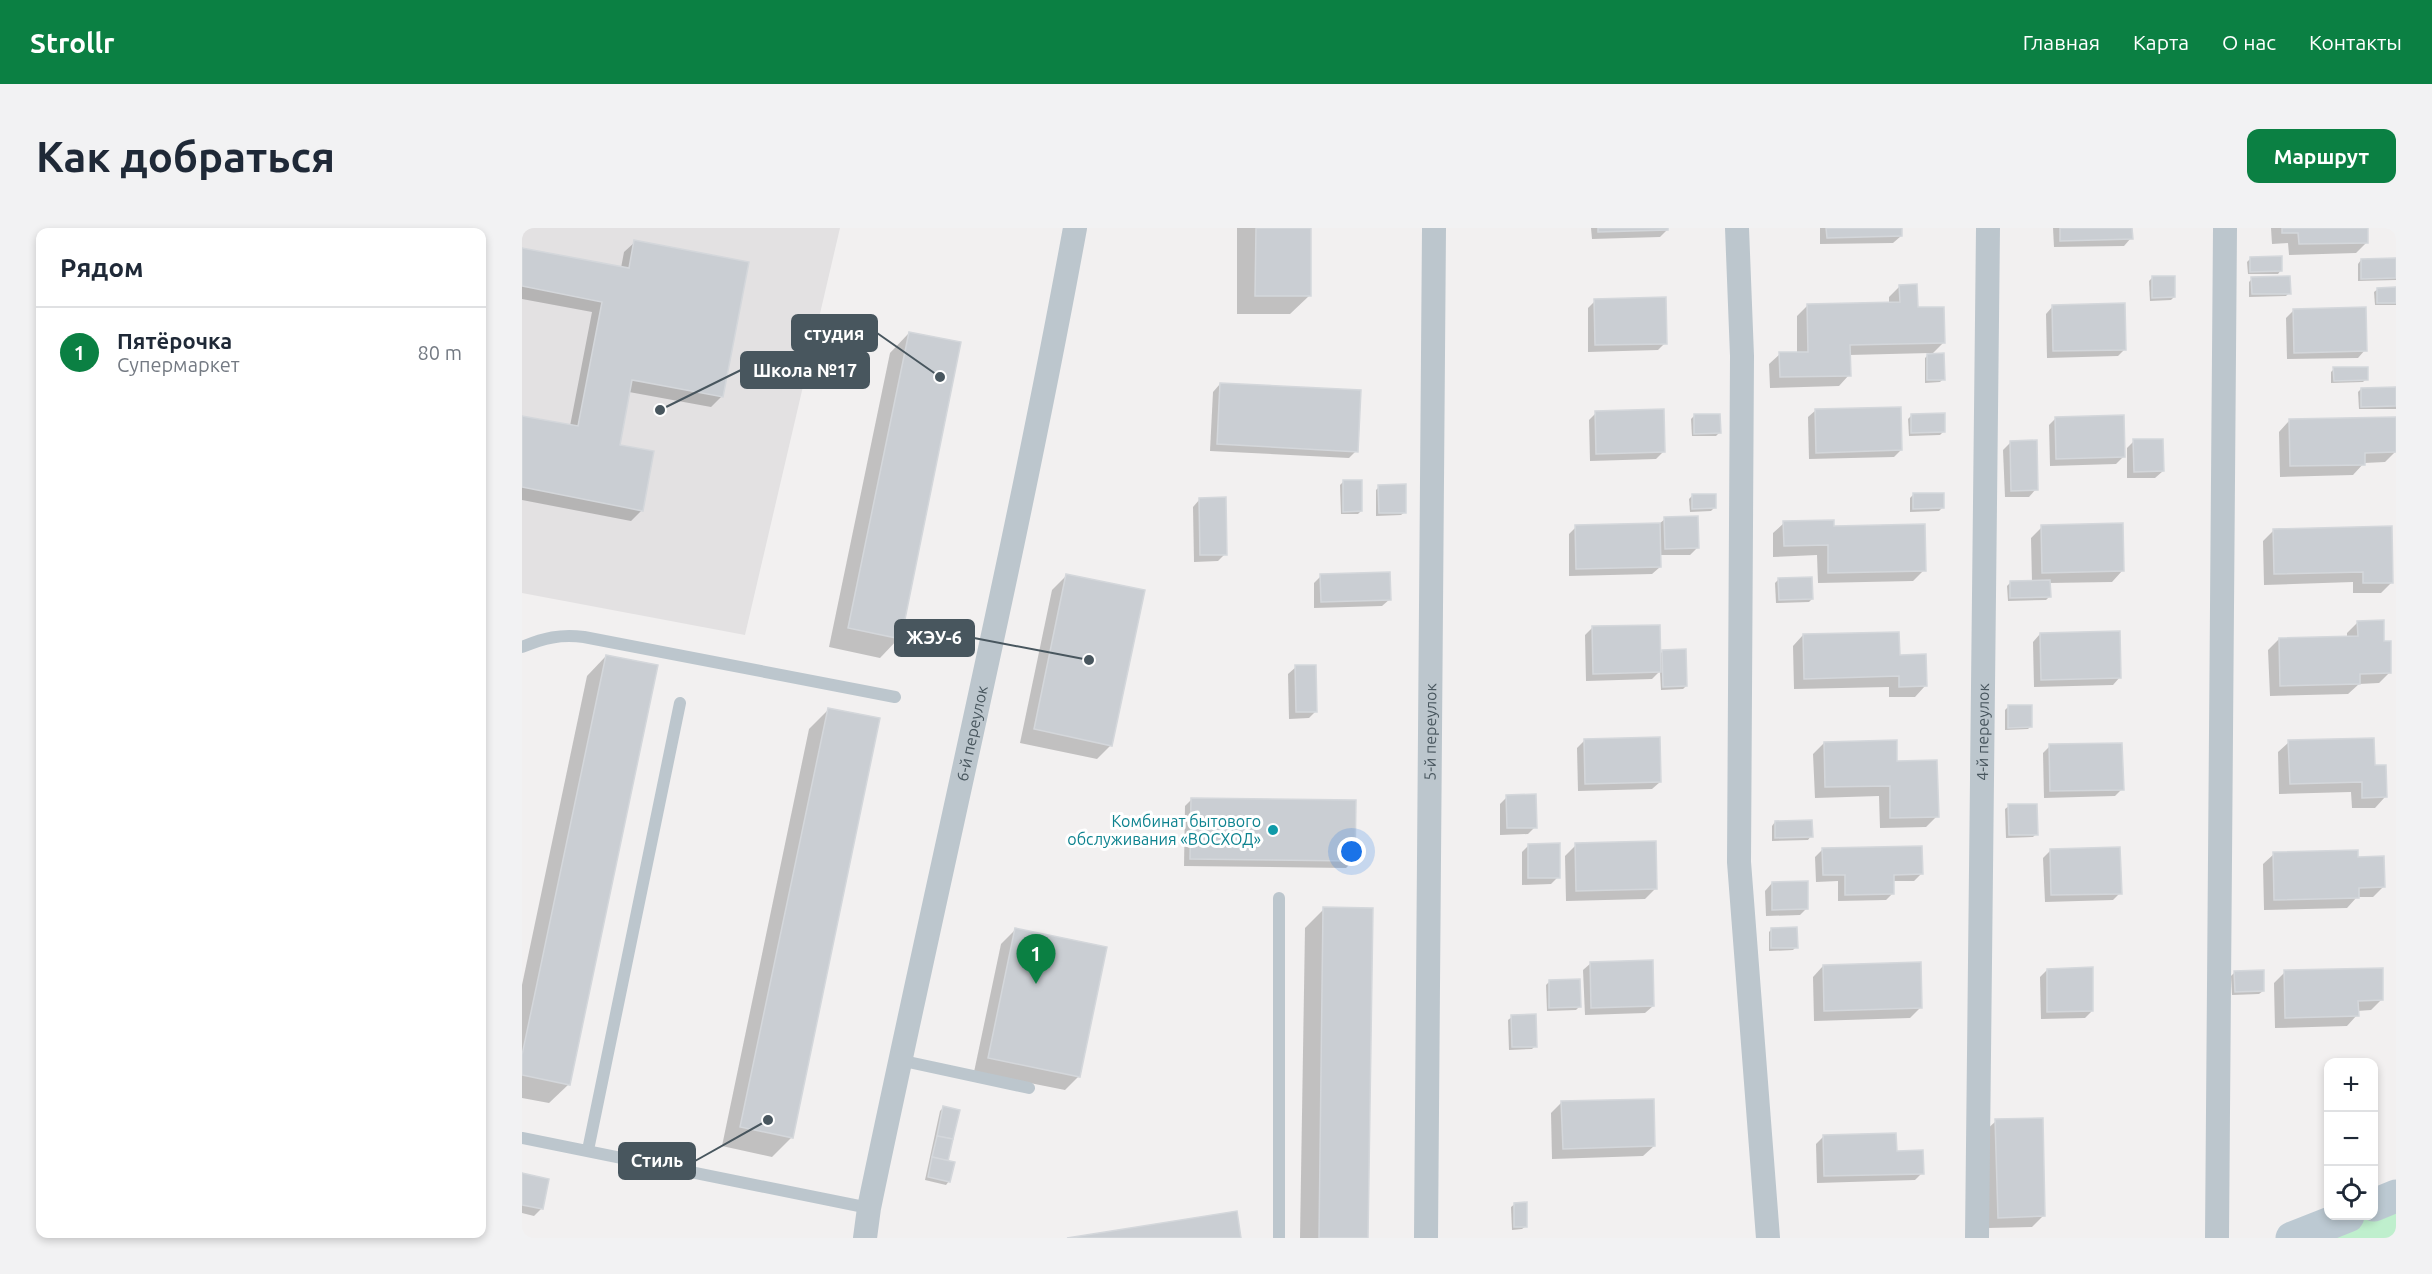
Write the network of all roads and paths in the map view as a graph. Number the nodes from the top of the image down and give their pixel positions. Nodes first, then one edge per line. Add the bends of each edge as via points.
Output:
1 (1075, 228) edge
2 (1434, 228) edge
3 (1737, 228) edge
4 (1988, 228) edge
5 (2225, 228) edge
6 (522, 646) edge
7 (895, 697) dead end
8 (680, 703) dead end
9 (1279, 898) dead end
10 (899, 1060) junction
11 (1029, 1088) dead end
12 (522, 1138) edge
13 (588, 1150) junction
14 (2396, 1196) edge
15 (2378, 1203) edge
16 (869, 1208) junction
17 (2336, 1220) edge
18 (865, 1238) edge
19 (1279, 1238) edge
20 (1426, 1238) edge
21 (1768, 1238) edge
22 (1977, 1238) edge
23 (2217, 1238) edge
24 (2292, 1238) edge

1 - 10 street, 6-й переулок via 1052,353
2 - 20 street, 5-й переулок
3 - 21 street via 1742,356 1739,862
4 - 22 street, 4-й переулок
5 - 23 street
6 - 7 lane via 564,634
8 - 13 lane
9 - 19 lane
10 - 11 lane
10 - 16 street, 6-й переулок
12 - 13 lane
13 - 16 lane
14 - 15 main road
16 - 18 street, 6-й переулок
17 - 24 main road

